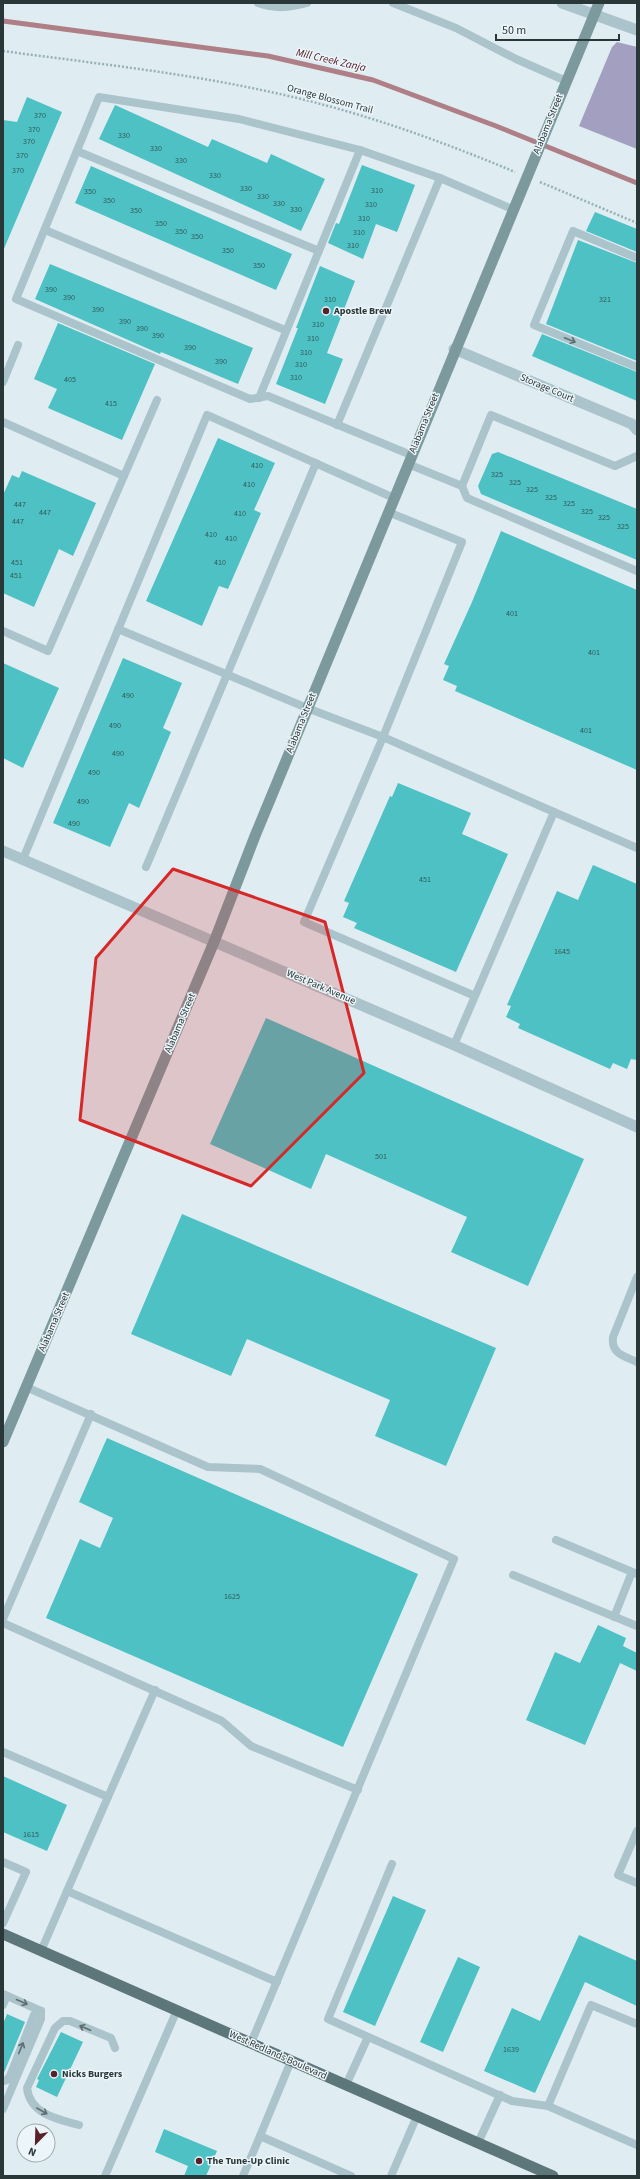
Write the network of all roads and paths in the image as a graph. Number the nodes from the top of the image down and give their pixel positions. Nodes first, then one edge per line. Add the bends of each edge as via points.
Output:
1 (258, 3) edge
2 (307, 3) edge
3 (393, 3) edge
4 (562, 3) edge
5 (598, 3) edge
6 (594, 15) junction
7 (637, 30) edge
8 (3, 51) edge
9 (566, 80) junction
10 (360, 150) junction
11 (77, 151) junction
12 (527, 174) junction
13 (440, 178) junction
14 (512, 209) junction
15 (637, 223) edge
16 (44, 230) junction
17 (319, 251) junction
18 (637, 258) edge
19 (285, 330) junction
20 (18, 346) dead end
21 (454, 349) junction
22 (637, 367) edge
23 (3, 382) edge
24 (259, 398) junction
25 (157, 400) dead end
26 (3, 422) edge
27 (336, 425) junction
28 (637, 430) edge
29 (637, 456) edge
30 (409, 460) junction
31 (316, 464) junction
32 (124, 476) junction
33 (462, 486) junction
34 (394, 498) junction
35 (388, 512) junction
36 (637, 571) edge
37 (118, 630) junction
38 (3, 631) edge
39 (226, 675) junction
40 (307, 708) junction
41 (383, 737) junction
42 (554, 812) junction
43 (637, 848) edge
44 (3, 851) edge
45 (23, 859) junction
46 (146, 867) dead end
47 (214, 942) junction
48 (475, 996) junction
49 (454, 1045) junction
50 (637, 1127) edge
51 (637, 1277) edge
52 (637, 1362) edge
53 (26, 1387) junction
54 (91, 1414) junction
55 (4, 1435) edge
56 (556, 1540) dead end
57 (635, 1573) edge
58 (513, 1575) dead end
59 (614, 1616) junction
60 (3, 1619) edge
61 (3, 1623) edge
62 (637, 1626) edge
63 (155, 1690) junction
64 (3, 1752) edge
65 (358, 1790) junction
66 (108, 1797) junction
67 (637, 1831) edge
68 (3, 1862) edge
69 (392, 1864) dead end
70 (637, 1884) edge
71 (67, 1891) junction
72 (3, 1923) edge
73 (3, 1934) edge
74 (41, 1951) junction
75 (277, 1982) junction
76 (5, 1995) edge
77 (3, 2005) edge
78 (177, 2010) junction
79 (41, 2011) junction
80 (637, 2024) edge
81 (368, 2036) junction
82 (251, 2043) junction
83 (115, 2048) dead end
84 (291, 2061) junction
85 (3, 2081) edge
86 (346, 2085) junction
87 (500, 2096) junction
88 (548, 2106) junction
89 (3, 2109) edge
90 (417, 2116) junction
91 (79, 2125) dead end
92 (260, 2136) junction
93 (478, 2143) junction
94 (637, 2145) edge
95 (105, 2176) edge
96 (243, 2176) edge
97 (351, 2176) edge
98 (391, 2176) edge
99 (553, 2176) edge

1 - 2 lane via 285,8
3 - 9 lane via 456,28 516,59
4 - 6 street
5 - 6 main road, Alabama Street
6 - 7 street
6 - 9 main road, Alabama Street
8 - 12 path, Orange Blossom Trail via 205,79 326,105 393,125
9 - 12 main road, Alabama Street
10 - 11 lane via 239,119 99,97
10 - 13 lane
10 - 17 lane
11 - 16 lane
11 - 17 lane
12 - 14 main road, Alabama Street
12 - 15 path, Orange Blossom Trail
13 - 14 lane
13 - 27 lane
14 - 21 main road, Alabama Street
16 - 19 lane
16 - 24 lane via 16,299 250,400
17 - 19 lane
18 -> 22 lane via 573,231 534,325
19 - 24 lane
20 - 23 lane
21 - 28 street, Storage Court via 632,424
21 - 30 main road, Alabama Street
24 - 27 lane via 268,396
25 - 32 lane
26 - 32 lane
27 - 30 lane
29 - 33 lane via 615,466 491,415
30 - 33 lane
30 - 34 main road, Alabama Street
31 - 34 lane
31 - 37 lane via 207,415
31 - 39 lane
32 - 38 lane via 48,651
33 - 36 lane via 467,498
34 - 35 main road, Alabama Street
35 - 40 main road, Alabama Street
35 - 41 lane via 462,542
37 - 39 lane
37 - 45 lane
39 - 40 lane
39 - 46 lane
40 - 41 lane
40 - 47 main road, Alabama Street
41 - 42 lane
41 - 48 lane via 304,922
42 - 43 lane
42 - 48 lane
44 - 45 street, West Park Avenue
45 - 47 street, West Park Avenue
47 - 49 street, West Park Avenue
47 - 53 main road, Alabama Street
48 - 49 lane
49 - 50 street, West Park Avenue
51 - 52 lane via 612,1344 617,1353
53 - 54 lane
53 - 55 main road, Alabama Street
54 - 60 lane
54 - 65 lane via 208,1467 260,1469 454,1559
56 - 57 lane
57 - 59 lane
58 - 59 lane
59 - 62 lane
61 - 63 lane
63 - 65 lane via 222,1721 251,1746
63 - 66 lane
64 - 66 lane
65 - 75 lane
66 - 71 lane
67 - 70 lane via 618,1875
68 - 72 lane via 26,1872
69 - 81 lane via 328,2019
71 - 74 lane
71 - 75 lane
73 - 74 main road, West Redlands Boulevard
74 - 78 main road, West Redlands Boulevard
75 - 82 lane
76 - 77 lane
76 -> 79 lane
78 - 82 main road, West Redlands Boulevard
78 - 95 lane
85 -> 79 lane via 10,2076 34,2015
79 - 89 lane via 41,2019
80 - 88 lane via 591,2005
81 - 86 lane
81 - 87 lane
82 - 84 main road, West Redlands Boulevard
83 -> 91 lane via 111,2038 70,2021 63,2021 54,2028 27,2088 28,2096 39,2111
84 - 86 main road, West Redlands Boulevard
84 - 92 lane
86 - 90 main road, West Redlands Boulevard
87 - 88 lane via 512,2101
87 - 93 lane
88 - 94 lane
90 - 93 main road, West Redlands Boulevard
90 - 98 lane
92 - 96 lane
92 - 97 lane
93 - 99 main road, West Redlands Boulevard

